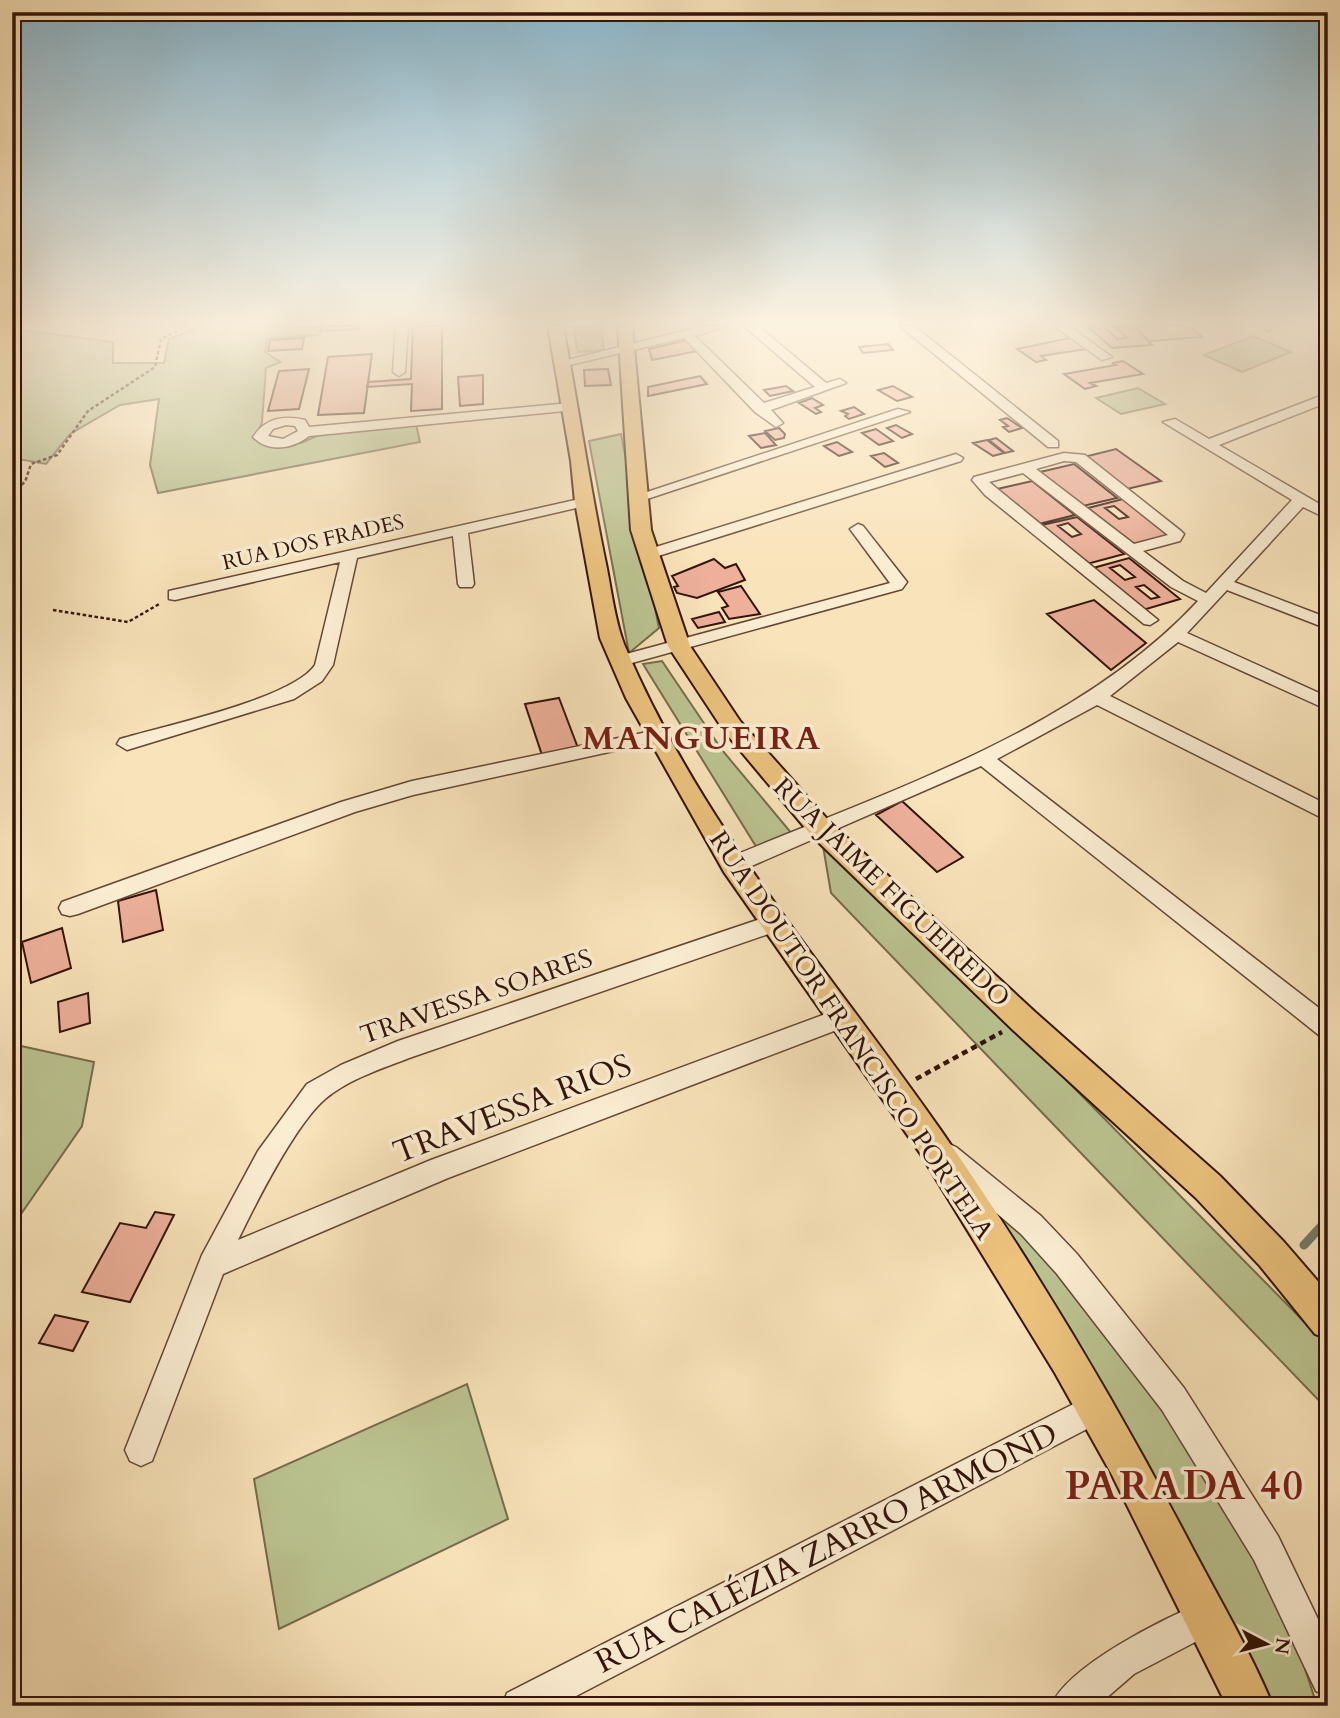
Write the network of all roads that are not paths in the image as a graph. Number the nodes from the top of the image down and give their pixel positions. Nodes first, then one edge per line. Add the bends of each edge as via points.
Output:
1 (630, 406) edge
2 (765, 406) edge
3 (1006, 406) edge
4 (1305, 406) edge
5 (570, 407) joint
6 (760, 408) joint
7 (903, 412) dead end
8 (1170, 422) dead end
9 (776, 424) dead end
10 (305, 432) dead end
11 (1053, 444) dead end
12 (1210, 444) junction
13 (956, 458) dead end
14 (1023, 466) junction
15 (636, 498) junction
16 (1301, 500) junction
17 (584, 502) junction
18 (1328, 515) edge
19 (460, 528) junction
20 (858, 529) dead end
21 (1131, 549) junction
22 (649, 554) junction
23 (351, 555) junction
24 (1223, 583) junction
25 (466, 584) dead end
26 (175, 595) road end
27 (1208, 600) junction
28 (1150, 620) dead end
29 (1328, 624) edge
30 (1176, 635) junction
31 (679, 646) junction
32 (621, 661) junction
33 (1097, 697) junction
34 (1328, 704) edge
35 (657, 736) junction
36 (127, 744) dead end
37 (983, 758) junction
38 (1328, 814) edge
39 (820, 828) junction
40 (733, 865) junction
41 (70, 908) dead end
42 (772, 924) junction
43 (839, 1019) junction
44 (1328, 1029) edge
45 (931, 1143) junction
46 (212, 1265) junction
47 (1328, 1321) edge
48 (1095, 1408) junction
49 (141, 1450) dead end
50 (1206, 1618) junction
51 (1328, 1679) edge
52 (520, 1706) edge
53 (1069, 1706) edge
54 (1251, 1706) edge

1 - 15 main road, RUA JAIME FIGUEIREDO
2 - 6 street
3 - 11 street
4 - 12 street
5 - 10 street
5 - 17 main road, RUA DOUTOR FRANCISCO PORTELA
6 - 9 street
7 - 15 street
8 - 12 street
12 - 16 street
13 - 22 street
14 - 21 street
14 - 21 street via 1080,458 1177,534
14 - 28 street via 979,480
15 - 22 main road, RUA JAIME FIGUEIREDO
16 - 18 street
16 - 24 street
17 - 19 street, RUA DOS FRADES
17 - 32 main road, RUA DOUTOR FRANCISCO PORTELA via 611,638
19 - 23 street, RUA DOS FRADES
19 - 25 street
20 - 31 street via 898,582 896,586
21 - 27 street via 1177,584
22 - 31 main road, RUA JAIME FIGUEIREDO
23 - 26 street, RUA DOS FRADES
23 - 36 street via 324,665 316,677 288,695
24 - 27 street
24 - 29 street
27 - 30 street
30 - 33 street
30 - 34 street
31 - 32 street
31 - 39 main road, RUA JAIME FIGUEIREDO via 732,726
32 - 35 main road, RUA DOUTOR FRANCISCO PORTELA
33 - 37 street
33 - 38 street
35 - 40 main road, RUA DOUTOR FRANCISCO PORTELA
35 - 41 street via 412,788
37 - 39 street
37 - 44 street
39 - 40 street
39 - 47 main road, RUA JAIME FIGUEIREDO via 1208,1187
40 - 42 main road, RUA DOUTOR FRANCISCO PORTELA
42 - 43 main road, RUA DOUTOR FRANCISCO PORTELA
42 - 46 street, TRAVESSA SOARES via 435,1038 318,1089 264,1160
43 - 45 main road, RUA DOUTOR FRANCISCO PORTELA
43 - 46 street, TRAVESSA RIOS via 440,1169
45 - 48 main road, RUA DOUTOR FRANCISCO PORTELA
45 - 51 street via 1031,1225 1173,1399 1266,1548
46 - 49 street, TRAVESSA SOARES
48 - 50 main road, RUA DOUTOR FRANCISCO PORTELA
48 - 52 street, RUA CALÉZIA ZARRO ARMOND
50 - 53 street via 1122,1662
50 - 54 main road, RUA DOUTOR FRANCISCO PORTELA

